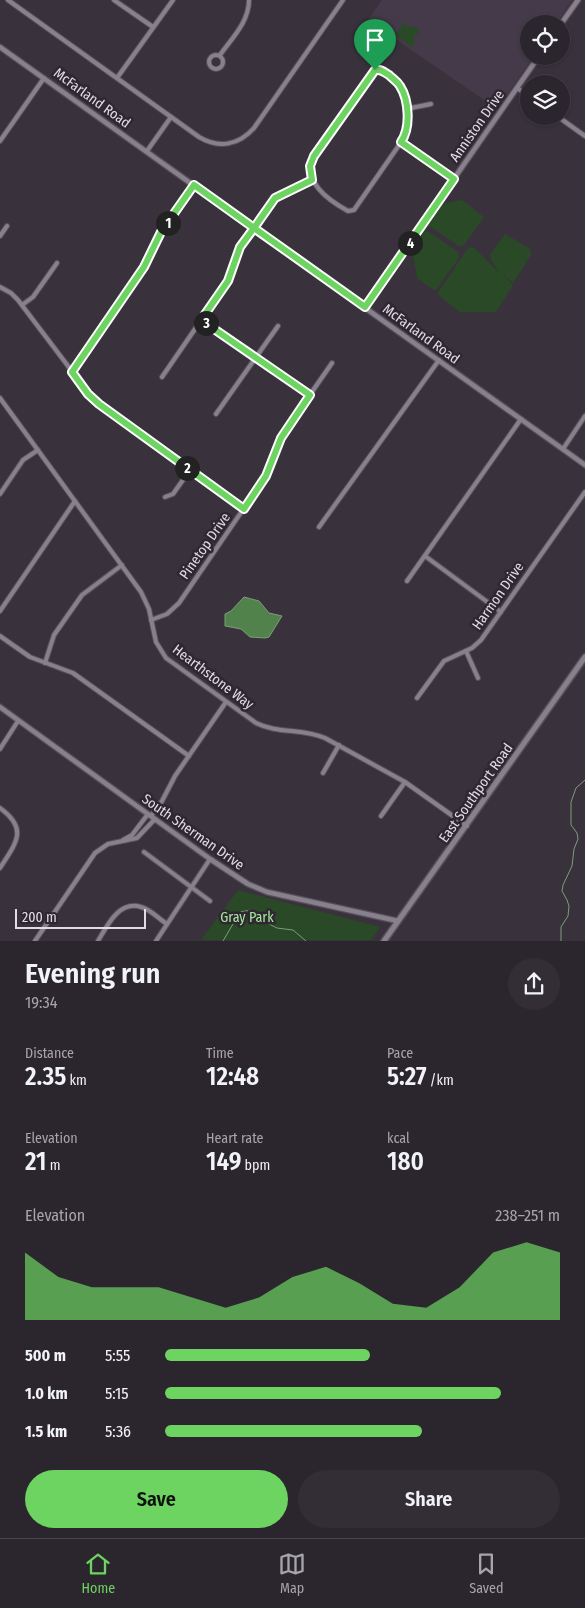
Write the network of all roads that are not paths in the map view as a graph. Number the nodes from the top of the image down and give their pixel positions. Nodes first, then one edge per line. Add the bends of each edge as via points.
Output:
1 (8, 0) edge
2 (114, 0) edge
3 (173, 0) edge
4 (249, 0) edge
5 (343, 0) edge
6 (578, 0) edge
7 (567, 15) edge
8 (153, 28) junction
9 (0, 46) edge
10 (220, 55) dead end
11 (533, 65) edge
12 (44, 78) junction
13 (117, 78) junction
14 (517, 88) junction
15 (520, 90) edge
16 (431, 104) dead end
17 (406, 109) junction
18 (171, 117) junction
19 (570, 125) edge
20 (585, 136) edge
21 (0, 141) edge
22 (401, 142) junction
23 (147, 151) junction
24 (454, 179) junction
25 (312, 180) junction
26 (194, 185) junction
27 (7, 226) dead end
28 (254, 228) junction
29 (0, 236) edge
30 (57, 263) dead end
31 (0, 286) edge
32 (22, 305) junction
33 (365, 307) junction
34 (201, 320) junction
35 (278, 326) dead end
36 (256, 357) junction
37 (439, 360) junction
38 (332, 363) dead end
39 (72, 372) junction
40 (162, 377) dead end
41 (310, 395) junction
42 (0, 398) edge
43 (216, 414) dead end
44 (585, 416) edge
45 (521, 419) junction
46 (26, 433) junction
47 (23, 438) dead end
48 (562, 448) junction
49 (38, 450) junction
50 (585, 464) edge
51 (190, 470) junction
52 (585, 492) edge
53 (0, 494) edge
54 (165, 497) dead end
55 (76, 501) junction
56 (244, 509) junction
57 (320, 527) dead end
58 (424, 556) junction
59 (122, 565) junction
60 (407, 581) dead end
61 (0, 611) edge
62 (501, 612) junction
63 (151, 620) junction
64 (0, 636) edge
65 (466, 651) junction
66 (585, 657) edge
67 (45, 662) junction
68 (478, 678) dead end
69 (417, 698) dead end
70 (226, 702) junction
71 (0, 707) edge
72 (18, 721) junction
73 (339, 745) junction
74 (0, 749) edge
75 (189, 756) junction
76 (323, 773) dead end
77 (405, 782) junction
78 (0, 808) edge
79 (151, 816) junction
80 (381, 816) dead end
81 (466, 826) junction
82 (118, 842) junction
83 (144, 852) dead end
84 (210, 859) junction
85 (0, 868) edge
86 (192, 888) junction
87 (210, 900) dead end
88 (398, 921) junction
89 (167, 924) junction
90 (99, 938) edge
91 (35, 940) edge
92 (106, 940) edge
93 (156, 940) edge
94 (384, 940) edge

1 - 13 street
2 - 8 street
3 - 8 street
4 - 10 street via 245,20
5 - 18 street via 244,138 218,144 205,140
6 - 7 street
8 - 13 street
9 - 12 street, McFarland Road
11 - 14 street, Anniston Drive
12 - 21 street
12 - 23 street, McFarland Road
13 - 18 street
14 - 15 street
14 - 24 street, Anniston Drive
16 - 17 street
17 - 22 street via 408,130
17 - 25 street via 398,83 381,70 372,71 314,156 310,166
18 - 23 street
19 - 20 street
22 - 24 street
22 - 25 street via 354,210 346,210 323,194
23 - 26 street, McFarland Road
24 - 33 street, Anniston Drive
25 - 28 street via 275,198
26 - 28 street, McFarland Road
26 - 39 street via 161,232 144,267
27 - 29 street
28 - 33 street, McFarland Road
28 - 34 street via 240,247 228,281
30 - 32 street via 33,297
31 - 32 street
32 - 39 street
33 - 37 street, McFarland Road
34 - 36 street
34 - 40 street
35 - 36 street
36 - 41 street
36 - 43 street
37 - 45 street, McFarland Road
37 - 57 street
38 - 41 street, Pinetop Drive
39 - 51 street via 98,403
41 - 56 street, Pinetop Drive via 281,438 266,476
42 - 46 street, Hearthstone Way
44 - 48 street
45 - 48 street, McFarland Road
45 - 58 street
46 - 47 street
46 - 49 street, Hearthstone Way
48 - 50 street, McFarland Road
49 - 53 street via 24,460
49 - 55 street, Hearthstone Way
51 - 54 street via 174,494
51 - 56 street
52 - 62 street, Harmon Drive
55 - 59 street, Hearthstone Way
55 - 61 street
56 - 63 street, Pinetop Drive via 177,605 167,614
58 - 60 street
58 - 62 street
59 - 63 street, Hearthstone Way via 144,597
59 - 67 street via 82,595 54,635
62 - 65 street, Harmon Drive via 481,640
63 - 70 street, Hearthstone Way via 156,642 166,658
64 - 67 street via 30,657
65 - 68 street
65 - 69 street, Harmon Drive via 444,661
66 - 81 main road, East Southport Road
67 - 75 street via 71,671
70 - 73 street, Hearthstone Way via 262,726 311,733
70 - 75 street
71 - 72 street, South Sherman Drive
72 - 74 street
72 - 79 street, South Sherman Drive
73 - 76 street
73 - 77 street, Hearthstone Way
75 - 79 street
77 - 80 street
77 - 81 street, Hearthstone Way
78 - 85 street via 14,820 18,830 14,847
79 - 82 street via 132,835
79 - 82 street via 137,838
79 - 84 street, South Sherman Drive
81 - 88 main road, East Southport Road
82 - 91 street via 104,845 95,853
83 - 86 street
84 - 86 street
84 - 88 street, South Sherman Drive via 248,884 267,892
86 - 87 street
86 - 89 street
88 - 94 main road, East Southport Road
89 - 90 street via 142,907 131,907 117,912
89 - 93 street
90 - 92 street

